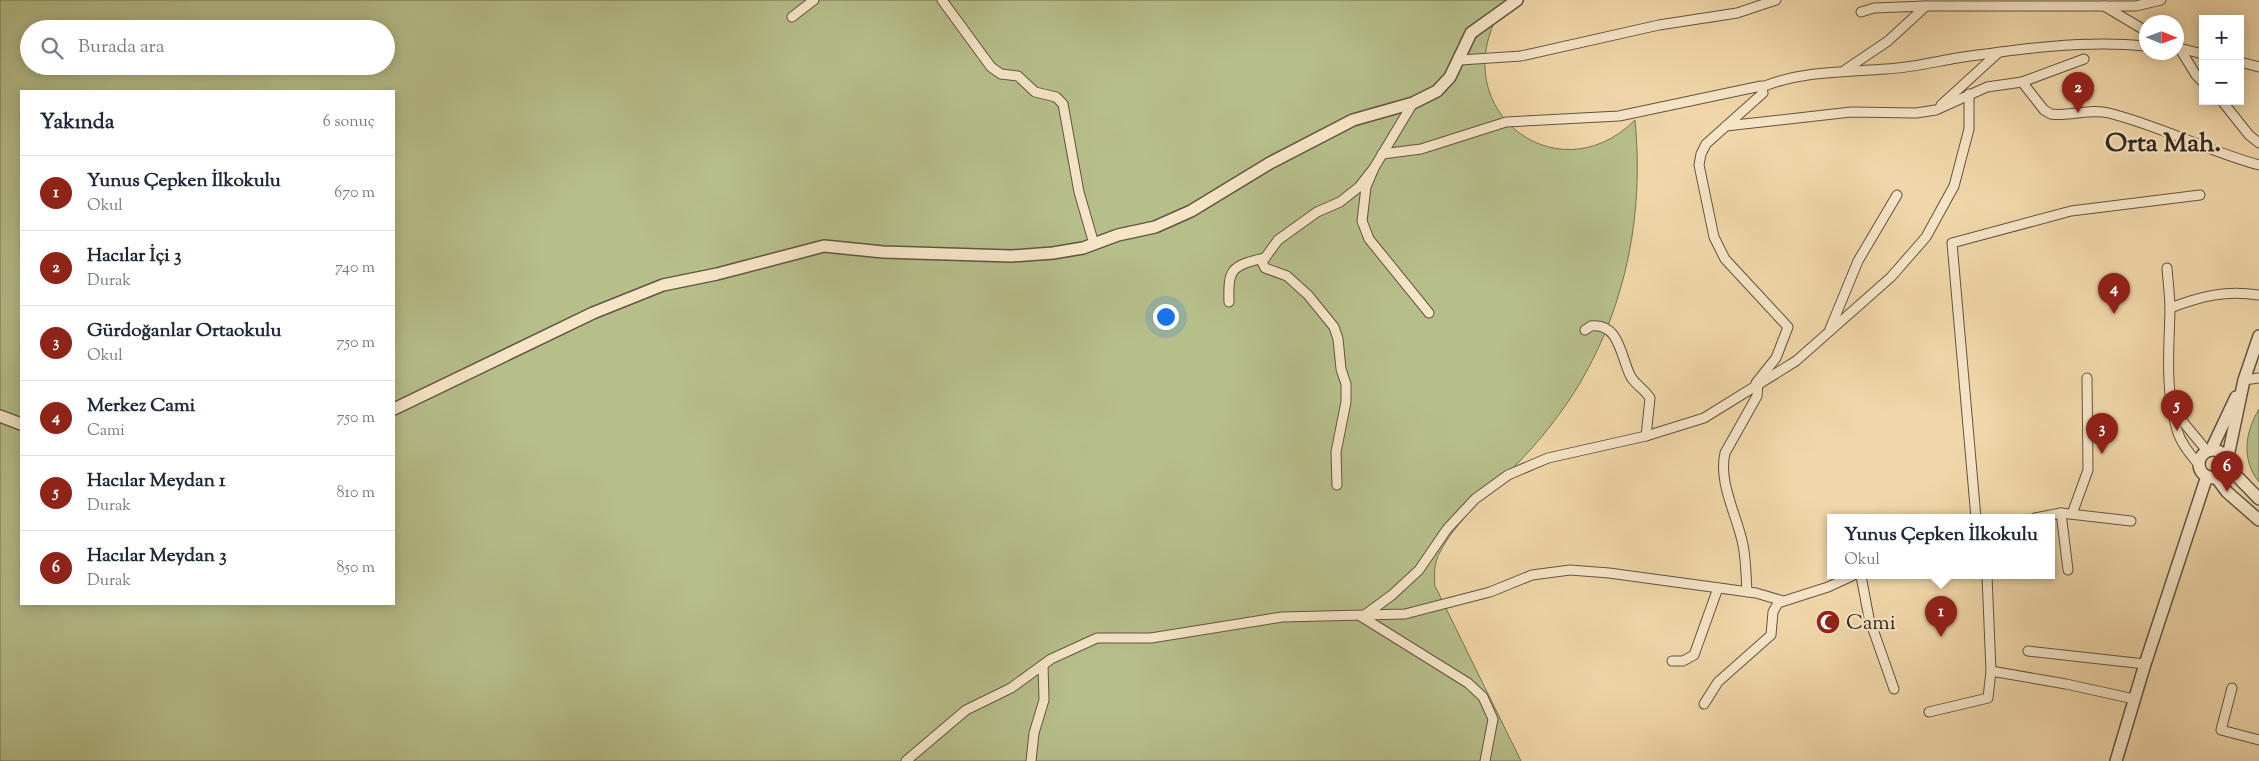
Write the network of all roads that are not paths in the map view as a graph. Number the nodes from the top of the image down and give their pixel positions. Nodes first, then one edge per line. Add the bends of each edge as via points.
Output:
1 (814, 0) edge
2 (942, 0) edge
3 (1517, 0) edge
4 (1776, 0) edge
5 (2161, 0) edge
6 (1876, 4) edge
7 (2102, 5) junction
8 (1926, 6) junction
9 (1861, 12) dead end
10 (792, 17) dead end
11 (2139, 27) edge
12 (2139, 46) edge
13 (2184, 49) edge
14 (1998, 52) junction
15 (2199, 53) edge
16 (2184, 57) edge
17 (2084, 59) dead end
18 (1460, 60) junction
19 (2244, 63) edge
20 (2259, 67) edge
21 (1844, 70) junction
22 (2199, 78) edge
23 (2022, 82) junction
24 (1762, 87) junction
25 (1970, 94) junction
26 (1413, 103) junction
27 (2225, 105) edge
28 (1936, 110) junction
29 (1726, 126) junction
30 (2259, 143) edge
31 (1382, 154) junction
32 (2259, 165) edge
33 (1374, 168) junction
34 (2200, 195) dead end
35 (1897, 196) dead end
36 (1094, 244) junction
37 (1264, 258) junction
38 (2167, 268) dead end
39 (2259, 295) edge
40 (1229, 302) dead end
41 (2170, 308) junction
42 (1429, 312) dead end
43 (1585, 330) dead end
44 (1829, 331) junction
45 (2259, 336) edge
46 (2086, 378) dead end
47 (2259, 378) edge
48 (2244, 380) junction
49 (1756, 386) junction
50 (395, 409) edge
51 (2173, 410) junction
52 (0, 416) edge
53 (20, 424) edge
54 (1646, 436) junction
55 (2209, 451) junction
56 (2227, 464) junction
57 (2200, 466) junction
58 (2212, 477) junction
59 (1337, 485) dead end
60 (2259, 499) edge
61 (2061, 513) junction
62 (1976, 514) edge
63 (2055, 514) edge
64 (2072, 514) junction
65 (2259, 520) edge
66 (2131, 521) dead end
67 (2068, 570) dead end
68 (1845, 579) edge
69 (1862, 579) edge
70 (1987, 579) edge
71 (1718, 588) junction
72 (1747, 592) junction
73 (1783, 600) junction
74 (1362, 617) junction
75 (2028, 651) dead end
76 (1672, 660) dead end
77 (2145, 664) junction
78 (1043, 665) junction
79 (1991, 672) junction
80 (2232, 688) dead end
81 (1894, 689) dead end
82 (2134, 699) junction
83 (1704, 704) dead end
84 (1930, 712) dead end
85 (2259, 740) edge
86 (906, 761) edge
87 (1031, 761) edge
88 (1486, 761) edge
89 (2116, 761) edge

1 - 10 street
2 - 36 street via 991,68 1001,74 1018,76 1035,92 1056,97 1063,104 1078,192
3 - 18 street via 1472,33
4 - 18 street via 1738,13 1659,25 1522,56
5 - 7 street via 2136,6
6 - 8 street
6 - 9 street
7 - 8 street
7 - 11 street
8 - 21 street via 1888,41
12 - 14 street via 2074,44
13 - 15 street
14 - 21 street via 1886,69
14 - 28 street
16 - 22 street
17 - 23 street
18 - 26 street via 1437,91
19 - 20 street
21 - 24 street via 1779,80
23 - 25 street via 1987,87
23 - 32 street via 2044,110 2051,114 2106,112
24 - 29 street via 1763,93
24 - 31 street via 1619,116 1506,122 1421,149
25 - 28 street
25 - 44 street via 1969,129 1954,186 1926,237 1891,277
26 - 31 street
26 - 36 street via 1353,120 1270,163 1191,211 1156,227
27 - 30 street
28 - 29 street via 1916,113 1851,112
29 - 49 street via 1706,144 1699,164 1714,237 1725,259 1788,327 1776,358
31 - 33 street
33 - 37 street via 1359,187 1340,202 1296,225
33 - 42 street via 1365,194 1362,221 1365,230
34 - 62 street via 2071,212 1952,243
35 - 44 street via 1858,261
36 - 50 street via 1053,253 1011,256 883,252 824,246 663,285 593,312
37 - 40 street via 1246,262 1231,272 1228,278
37 - 59 street via 1263,266 1287,276 1334,326 1346,384 1346,402 1336,452
38 - 41 street
39 - 41 street via 2237,292 2202,296
41 - 51 street via 2168,378
43 - 54 street via 1591,326 1602,327 1616,338 1632,378 1650,398
44 - 49 street via 1796,361
45 - 48 street
46 - 64 street via 2088,470
47 - 48 street
48 - 55 street
48 - 56 street
49 - 54 street via 1704,418
49 - 72 street via 1757,396 1723,462 1723,475 1743,544
51 - 55 street
51 - 57 street via 2180,438
52 - 53 street
54 - 74 street via 1548,458 1508,475 1474,499 1447,529 1419,570
55 - 56 street via 2219,451
55 - 57 street via 2201,458
56 - 58 street via 2223,473
56 - 60 street
57 - 58 street
58 - 65 street
58 - 77 street
61 - 63 street
61 - 64 street
61 - 67 street
64 - 66 street
68 - 73 street
69 - 81 street via 1869,618
70 - 79 street
71 - 72 street
71 - 74 street via 1609,572 1570,570 1532,575 1490,592 1405,614
71 - 76 street via 1694,655 1683,661
72 - 73 street
73 - 83 street via 1773,612 1771,635 1718,682
74 - 78 street via 1282,617 1151,638 1097,638
74 - 88 street via 1468,683 1483,697 1492,720
75 - 77 street
77 - 82 street
78 - 86 street via 1011,688 966,710
78 - 87 street via 1044,700 1034,733
79 - 82 street
79 - 84 street via 1988,698
80 - 85 street via 2221,730
82 - 89 street

